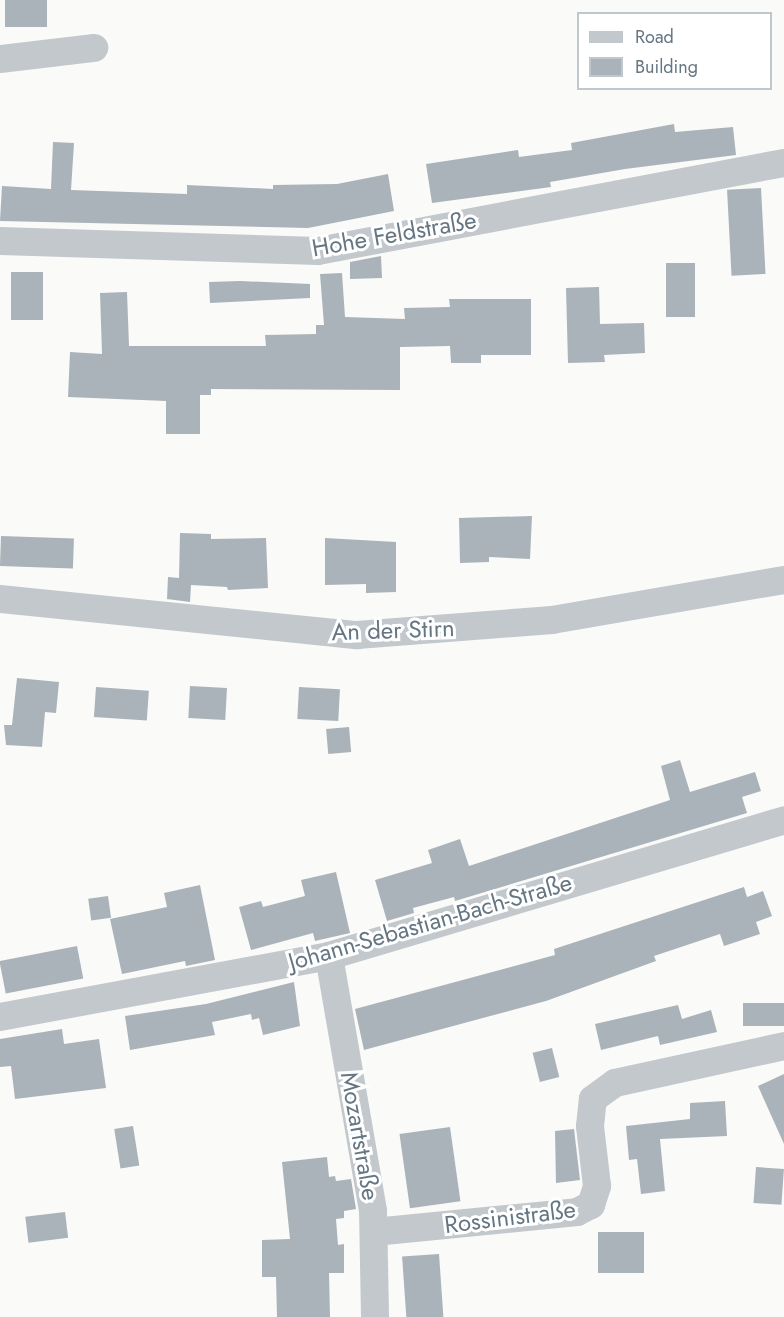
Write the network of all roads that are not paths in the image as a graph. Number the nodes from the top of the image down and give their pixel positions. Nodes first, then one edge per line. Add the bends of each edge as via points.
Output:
1 (94, 48) dead end
2 (0, 59) edge
3 (784, 163) edge
4 (0, 242) edge
5 (784, 580) edge
6 (0, 599) edge
7 (784, 820) edge
8 (329, 956) junction
9 (0, 1017) edge
10 (784, 1046) edge
11 (374, 1232) junction
12 (375, 1317) edge

1 - 2 street
3 - 4 street, Hohe Feldstraße via 318,251
5 - 6 street, An der Stirn via 552,620 357,635
7 - 8 street, Johann-Sebastian-Bach-Straße
8 - 9 street, Johann-Sebastian-Bach-Straße
8 - 11 street, Mozartstraße
10 - 11 street, Rossinistraße via 615,1083 593,1099 590,1126 597,1186 591,1205 577,1212
11 - 12 street, Mozartstraße

